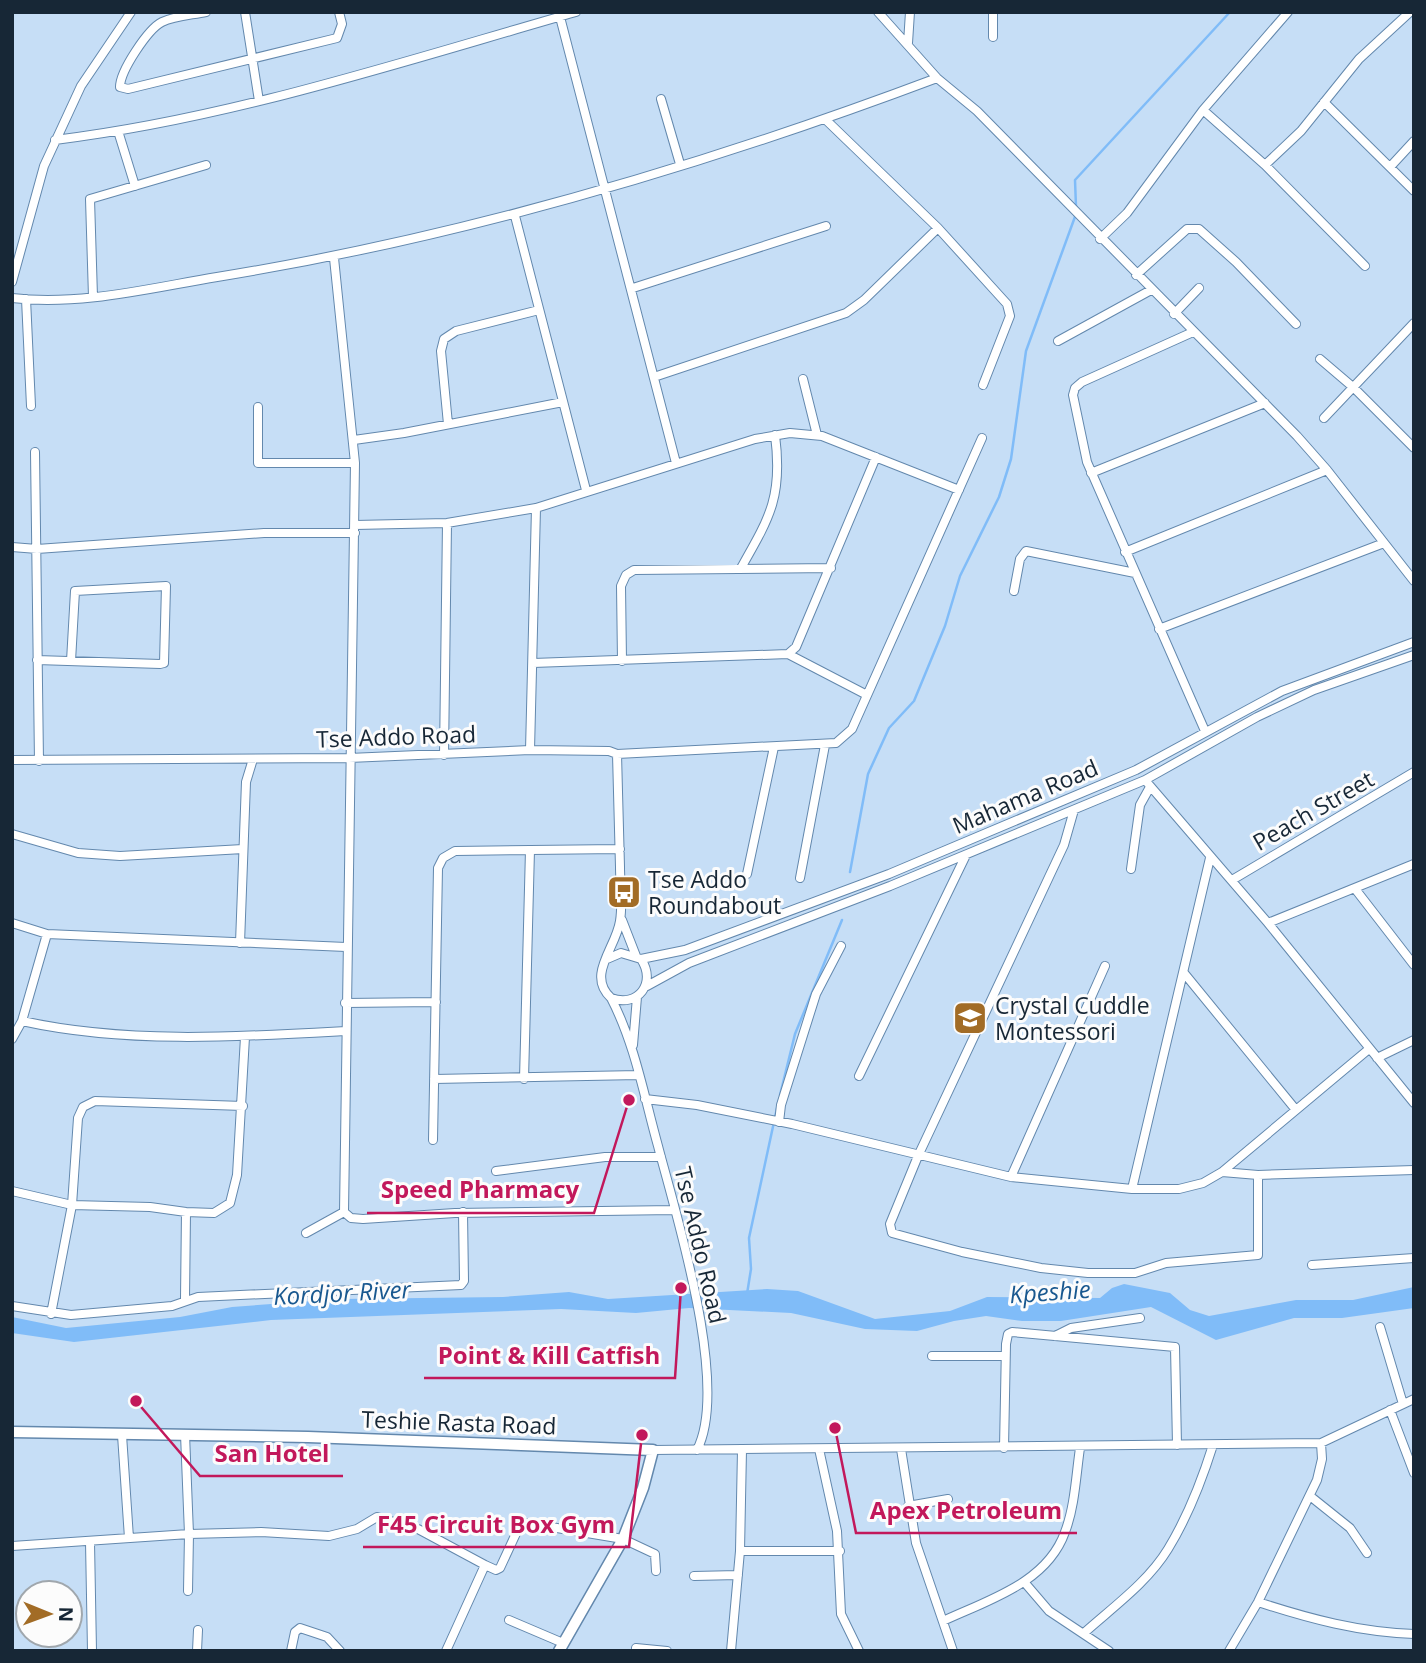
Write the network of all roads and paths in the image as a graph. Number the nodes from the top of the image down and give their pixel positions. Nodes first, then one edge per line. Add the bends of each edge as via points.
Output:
1 (131, 12) edge
2 (206, 12) edge
3 (245, 12) edge
4 (339, 12) edge
5 (576, 12) edge
6 (878, 12) edge
7 (911, 12) edge
8 (993, 12) edge
9 (1288, 12) edge
10 (1409, 13) edge
11 (560, 17) junction
12 (993, 37) dead end
13 (908, 43) junction
14 (254, 57) junction
15 (937, 78) junction
16 (661, 99) dead end
17 (259, 101) junction
18 (1324, 102) junction
19 (1203, 110) junction
20 (825, 119) junction
21 (118, 131) junction
22 (55, 140) junction
23 (1414, 141) edge
24 (680, 164) junction
25 (206, 165) dead end
26 (1265, 166) junction
27 (1390, 167) junction
28 (135, 186) junction
29 (1414, 191) edge
30 (604, 192) junction
31 (515, 216) junction
32 (826, 226) dead end
33 (938, 228) junction
34 (1100, 239) junction
35 (334, 258) junction
36 (1365, 266) dead end
37 (1136, 275) junction
38 (12, 282) edge
39 (633, 288) junction
40 (1199, 288) dead end
41 (1151, 290) junction
42 (93, 297) junction
43 (12, 298) edge
44 (26, 299) junction
45 (539, 310) junction
46 (1174, 314) junction
47 (1296, 324) dead end
48 (1412, 327) edge
49 (1194, 332) junction
50 (1058, 341) dead end
51 (1320, 359) dead end
52 (654, 377) junction
53 (803, 379) dead end
54 (983, 385) dead end
55 (1353, 388) junction
56 (563, 402) junction
57 (1265, 403) junction
58 (31, 406) dead end
59 (258, 407) dead end
60 (1324, 418) dead end
61 (447, 424) junction
62 (775, 435) junction
63 (817, 435) junction
64 (982, 438) dead end
65 (354, 440) junction
66 (1414, 448) edge
67 (35, 452) dead end
68 (876, 457) junction
69 (355, 463) junction
70 (676, 463) junction
71 (1327, 470) junction
72 (1091, 473) junction
73 (586, 490) junction
74 (959, 490) junction
75 (536, 508) junction
76 (447, 523) junction
77 (355, 529) junction
78 (1384, 543) junction
79 (12, 547) edge
80 (37, 550) junction
81 (1125, 552) junction
82 (741, 568) junction
83 (831, 568) junction
84 (1135, 573) junction
85 (1414, 581) edge
86 (1014, 592) dead end
87 (1159, 629) junction
88 (1414, 642) edge
89 (788, 654) junction
90 (1414, 655) edge
91 (37, 660) junction
92 (71, 661) junction
93 (622, 661) junction
94 (533, 663) junction
95 (867, 695) junction
96 (1205, 732) junction
97 (825, 745) junction
98 (774, 747) junction
99 (530, 750) junction
100 (617, 754) junction
101 (444, 755) junction
102 (349, 758) junction
103 (253, 759) junction
104 (12, 760) edge
105 (38, 761) junction
106 (1414, 772) edge
107 (1148, 784) junction
108 (1074, 810) junction
109 (12, 834) edge
110 (243, 849) junction
111 (620, 849) junction
112 (530, 850) junction
113 (965, 855) junction
114 (1210, 858) junction
115 (1414, 864) edge
116 (1131, 869) dead end
117 (747, 874) dead end
118 (800, 878) dead end
119 (1232, 880) junction
120 (1356, 890) junction
121 (621, 917) junction
122 (12, 922) edge
123 (1268, 923) junction
124 (47, 934) junction
125 (240, 943) junction
126 (841, 946) dead end
127 (346, 947) junction
128 (639, 958) junction
129 (607, 959) junction
130 (1414, 965) edge
131 (1105, 966) dead end
132 (1184, 973) junction
133 (646, 986) junction
134 (638, 997) junction
135 (611, 998) junction
136 (436, 1002) junction
137 (345, 1003) junction
138 (22, 1021) junction
139 (344, 1031) junction
140 (245, 1037) junction
141 (12, 1039) edge
142 (1414, 1040) edge
143 (1369, 1049) junction
144 (633, 1051) junction
145 (1377, 1058) junction
146 (639, 1076) junction
147 (859, 1076) dead end
148 (434, 1079) junction
149 (524, 1079) junction
150 (645, 1099) junction
151 (1414, 1103) edge
152 (243, 1107) junction
153 (1296, 1110) junction
154 (778, 1121) junction
155 (433, 1140) dead end
156 (918, 1156) junction
157 (661, 1157) junction
158 (1414, 1170) edge
159 (496, 1171) dead end
160 (1222, 1172) junction
161 (1258, 1175) junction
162 (1011, 1177) junction
163 (1132, 1189) junction
164 (12, 1191) edge
165 (72, 1205) junction
166 (675, 1210) junction
167 (186, 1212) junction
168 (344, 1212) junction
169 (463, 1212) junction
170 (306, 1233) dead end
171 (1414, 1258) edge
172 (1312, 1265) dead end
173 (185, 1300) junction
174 (12, 1306) edge
175 (51, 1314) junction
176 (1140, 1318) dead end
177 (1380, 1327) dead end
178 (1055, 1336) junction
179 (932, 1356) dead end
180 (1005, 1356) junction
181 (1414, 1399) edge
182 (1402, 1404) junction
183 (1390, 1410) junction
184 (12, 1433) edge
185 (185, 1434) junction
186 (122, 1435) junction
187 (1321, 1443) junction
188 (1177, 1445) junction
189 (1213, 1445) junction
190 (1004, 1448) junction
191 (1080, 1448) junction
192 (1409, 1448) edge
193 (819, 1449) junction
194 (901, 1449) junction
195 (653, 1450) junction
196 (697, 1450) junction
197 (742, 1450) junction
198 (1414, 1473) edge
199 (1310, 1496) junction
200 (948, 1499) dead end
201 (908, 1506) junction
202 (189, 1534) junction
203 (129, 1538) junction
204 (623, 1539) junction
205 (90, 1542) junction
206 (12, 1546) edge
207 (740, 1551) junction
208 (839, 1551) junction
209 (1367, 1553) dead end
210 (485, 1565) junction
211 (656, 1571) dead end
212 (738, 1575) junction
213 (694, 1576) dead end
214 (1026, 1583) junction
215 (188, 1591) dead end
216 (1258, 1602) junction
217 (509, 1620) dead end
218 (943, 1621) junction
219 (198, 1630) dead end
220 (1084, 1633) junction
221 (1414, 1634) edge
222 (561, 1647) edge
223 (636, 1648) dead end
224 (92, 1651) edge
225 (197, 1651) edge
226 (291, 1651) edge
227 (340, 1651) edge
228 (446, 1651) edge
229 (667, 1651) edge
230 (731, 1651) edge
231 (859, 1651) edge
232 (953, 1651) edge
233 (1110, 1651) edge
234 (1230, 1651) edge

1 - 22 street via 81,86
2 - 14 street via 156,26 133,55 120,87 128,89
3 - 14 street
4 - 14 street via 342,24 337,38
5 - 11 street
6 - 13 street
7 - 13 street
8 - 12 street
9 - 19 street
10 - 18 street via 1359,59
11 - 17 street
11 - 30 street
13 - 15 street
14 - 17 street
15 - 20 street
15 - 34 street via 977,111
16 - 24 street
17 - 21 street
18 - 26 street
18 - 27 street
19 - 26 street
19 - 34 street via 1128,213
20 - 24 street
20 - 33 street
21 - 22 street
21 - 28 street
22 - 38 street
23 - 27 street
24 - 30 street
25 - 28 street
26 - 36 street
27 - 29 street
28 - 42 street via 90,199
30 - 31 street
30 - 39 street
31 - 35 street
31 - 45 street
32 - 39 street
33 - 52 street via 846,313
33 - 54 street via 1010,310
34 - 37 street
35 - 42 street
35 - 65 street
37 - 41 street
37 - 47 street via 1187,229 1199,229
39 - 52 street
40 - 46 street
41 - 46 street
41 - 50 street
42 - 44 street
43 - 44 street
44 - 58 street
45 - 56 street
45 - 61 street via 456,331 444,339
46 - 49 street
48 - 55 street
49 - 57 street
49 - 72 street via 1075,388
51 - 55 street
52 - 70 street
53 - 63 street
55 - 60 street
55 - 66 street
56 - 61 street
56 - 73 street
57 - 71 street
57 - 72 street
59 - 69 street via 258,463
61 - 65 street
62 - 63 street
62 - 70 street
62 - 82 street via 776,496
63 - 68 street
64 - 74 street
65 - 69 street
67 - 80 street
68 - 74 street
68 - 83 street
69 - 77 street
70 - 73 street
71 - 78 street
71 - 81 street
72 - 81 street
73 - 75 street
74 - 95 street
75 - 76 street
75 - 94 street
76 - 77 street
76 - 101 street
77 - 80 street
77 - 102 street
78 - 85 street
78 - 87 street
79 - 80 street
80 - 91 street
81 - 84 street
82 - 83 street
82 - 93 street via 634,570 626,575 621,586
83 - 89 street via 796,647
84 - 86 street via 1026,551 1020,559
84 - 87 street
87 - 96 street
88 - 96 street, Mahama Road via 1311,678
89 - 93 street
89 - 95 street
90 - 107 street, Mahama Road via 1314,690 1257,717
91 - 92 street
91 - 105 street
92 - 92 street via 164,663 166,586 75,591
93 - 94 street
94 - 99 street
95 - 97 street via 844,739
96 - 128 street, Mahama Road via 1136,770 889,874 685,950
97 - 98 street, Tse Addo Road
97 - 118 street
98 - 100 street, Tse Addo Road
98 - 117 street
99 - 100 street, Tse Addo Road
99 - 101 street, Tse Addo Road
100 - 111 street
101 - 102 street, Tse Addo Road
102 - 103 street, Tse Addo Road
102 - 127 street
103 - 105 street, Tse Addo Road
103 - 110 street via 246,782
104 - 105 street, Tse Addo Road
106 - 119 street, Peach Street
107 - 108 street, Mahama Road
107 - 114 street
107 - 116 street via 1140,805
108 - 113 street, Mahama Road
108 - 156 street via 1063,845
109 - 110 street via 78,853 120,856
110 - 125 street
111 - 112 street
111 - 121 street
112 - 136 street via 455,851 443,858 438,868
112 - 149 street
113 - 133 street, Mahama Road via 689,963
113 - 147 street
114 - 119 street
114 - 132 street
115 - 120 street
119 - 123 street
120 - 123 street
120 - 130 street
121 - 128 street
121 - 129 street
122 - 124 street
123 - 143 street
124 - 125 street
124 - 138 street
125 - 127 street
126 - 154 street via 816,994
127 - 137 street
128 - 129 street via 621,953
128 - 133 street via 648,977
129 - 135 street via 600,975 604,992
131 - 162 street
132 - 153 street
132 - 163 street
133 - 134 street
134 - 135 street
134 - 144 street, Tse Addo Road
135 - 144 street, Tse Addo Road
136 - 137 street
136 - 148 street
137 - 139 street
138 - 140 street via 70,1031
138 - 141 street
139 - 140 street
139 - 168 street
140 - 152 street
142 - 145 street
143 - 145 street
143 - 153 street
144 - 146 street, Tse Addo Road
145 - 151 street
146 - 149 street
146 - 150 street, Tse Addo Road
148 - 149 street
148 - 155 street
150 - 154 street
150 - 157 street, Tse Addo Road
152 - 165 street via 95,1101 83,1107 78,1118
152 - 167 street via 230,1203 214,1213
153 - 160 street
154 - 156 street
156 - 161 street via 890,1224 892,1233 962,1252 1088,1273 1135,1273 1166,1263 1258,1255
156 - 162 street
157 - 159 street via 606,1157
157 - 166 street, Tse Addo Road
158 - 161 street
160 - 161 street
160 - 163 street via 1179,1189
162 - 163 street
164 - 165 street
165 - 167 street
165 - 175 street
166 - 169 street
166 - 196 street, Tse Addo Road via 694,1281 703,1342 706,1419
167 - 173 street
168 - 169 street via 363,1219
168 - 170 street
169 - 173 street via 461,1285
171 - 172 street
173 - 175 street via 172,1306
174 - 175 street
176 - 178 street via 1071,1328
177 - 182 street
178 - 180 street via 1012,1332
178 - 188 street via 1175,1347
179 - 180 street
180 - 190 street
181 - 182 street
182 - 183 street
183 - 187 street
183 - 192 street
184 - 186 main road, Teshie Rasta Road
185 - 186 main road, Teshie Rasta Road
185 - 195 main road, Teshie Rasta Road
185 - 202 street
186 - 203 street
187 - 189 street
187 - 199 street via 1321,1468
188 - 189 street
188 - 191 street
189 - 220 street via 1168,1549 1147,1576
190 - 191 street
190 - 194 street
191 - 214 street via 1066,1531 1057,1549
192 - 198 street
193 - 194 street
193 - 197 street
193 - 208 street
194 - 201 street
195 - 196 street
195 - 204 main road
196 - 197 street
197 - 207 street
199 - 209 street via 1350,1528
199 - 216 street
200 - 201 street
201 - 218 street
202 - 203 street
202 - 210 street via 328,1536 357,1529 377,1517 418,1529
202 - 215 street
203 - 205 street
204 - 210 street via 522,1524 500,1568
204 - 211 street via 655,1554
204 - 222 main road
205 - 206 street
205 - 224 street
207 - 208 street
207 - 212 street
208 - 231 street via 841,1614
210 - 228 street
212 - 213 street
212 - 230 street
214 - 218 street
214 - 220 street via 1049,1611
216 - 221 street via 1318,1622
216 - 234 street
217 - 222 street
218 - 232 street
219 - 225 street
220 - 233 street
223 - 229 street
226 - 227 street via 300,1628 327,1637

